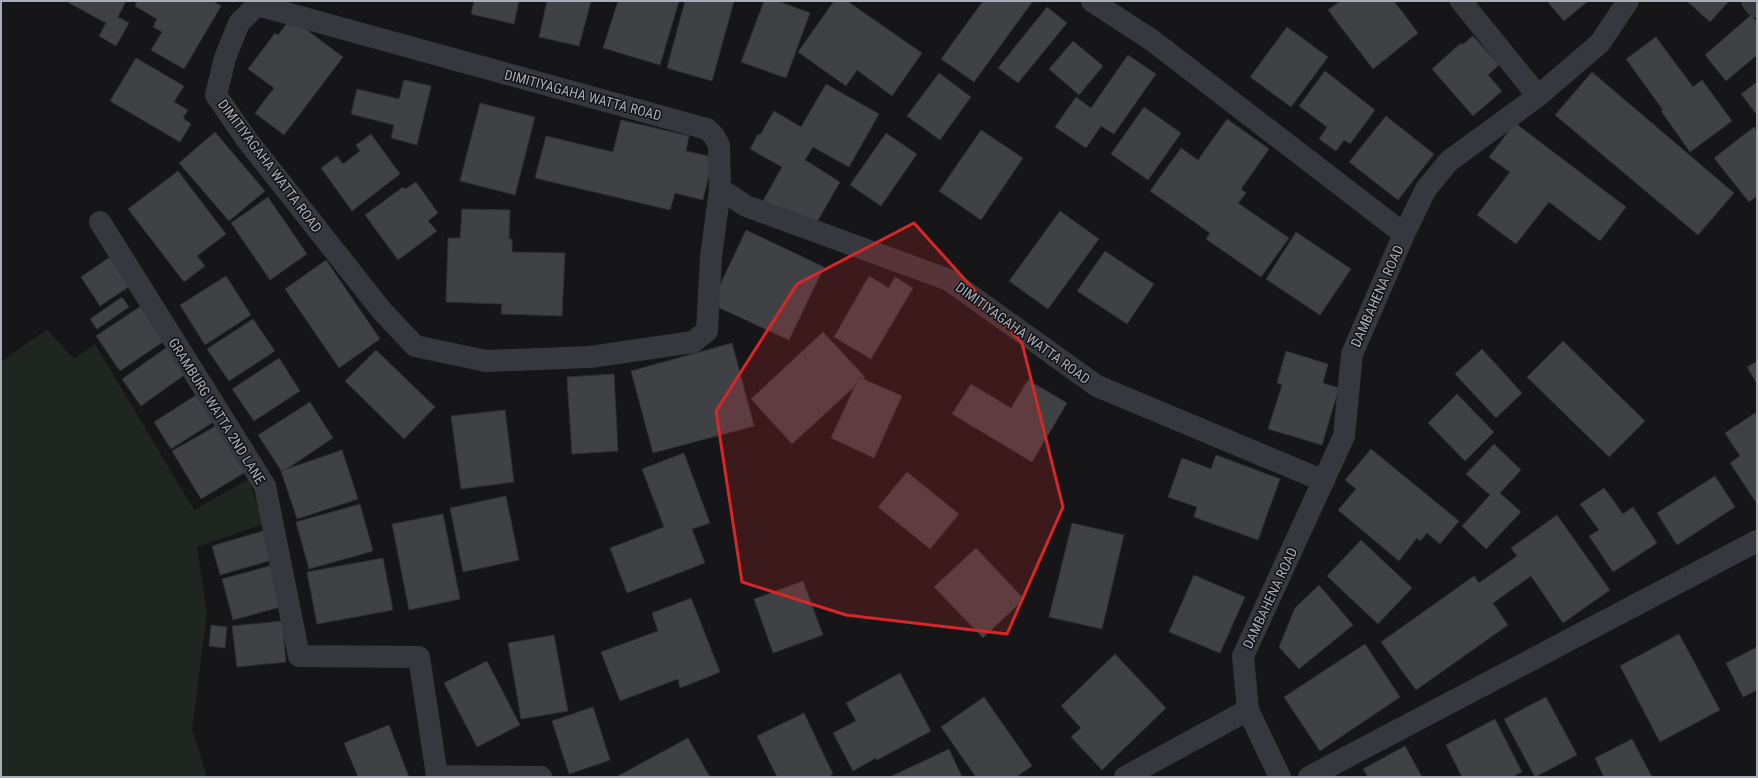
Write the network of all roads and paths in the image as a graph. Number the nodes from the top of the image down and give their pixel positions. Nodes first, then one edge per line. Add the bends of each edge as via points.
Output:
1 (1092, 1) edge
2 (1461, 1) edge
3 (1628, 1) edge
4 (1752, 1) edge
5 (1757, 7) edge
6 (1538, 96) junction
7 (720, 189) junction
8 (100, 222) dead end
9 (1404, 234) junction
10 (1324, 481) junction
11 (1757, 541) edge
12 (1248, 710) junction
13 (541, 777) edge
14 (1125, 777) edge
15 (1280, 777) edge
16 (1309, 777) edge

1 - 9 street via 1153,41
2 - 6 street
3 - 6 street, DAMBAHENA ROAD via 1600,43
4 - 5 street
6 - 9 street, DAMBAHENA ROAD via 1449,162 1426,189
7 - 7 street, DIMITIYAGAHA WATTA ROAD via 719,145 707,129 257,5 239,23 225,58 216,95 247,140 382,312 415,346 486,361 590,358 693,342 701,337 707,331 711,257
7 - 10 street, DIMITIYAGAHA WATTA ROAD via 746,206 949,280 1097,386
8 - 13 street, GRAMBURG WATTA 2ND LANE via 265,486 299,656 419,657 437,776
9 - 10 street, DAMBAHENA ROAD via 1352,354 1344,436
10 - 12 street, DAMBAHENA ROAD via 1243,656
11 - 16 street
12 - 14 street
12 - 15 street, DAMBAHENA ROAD

